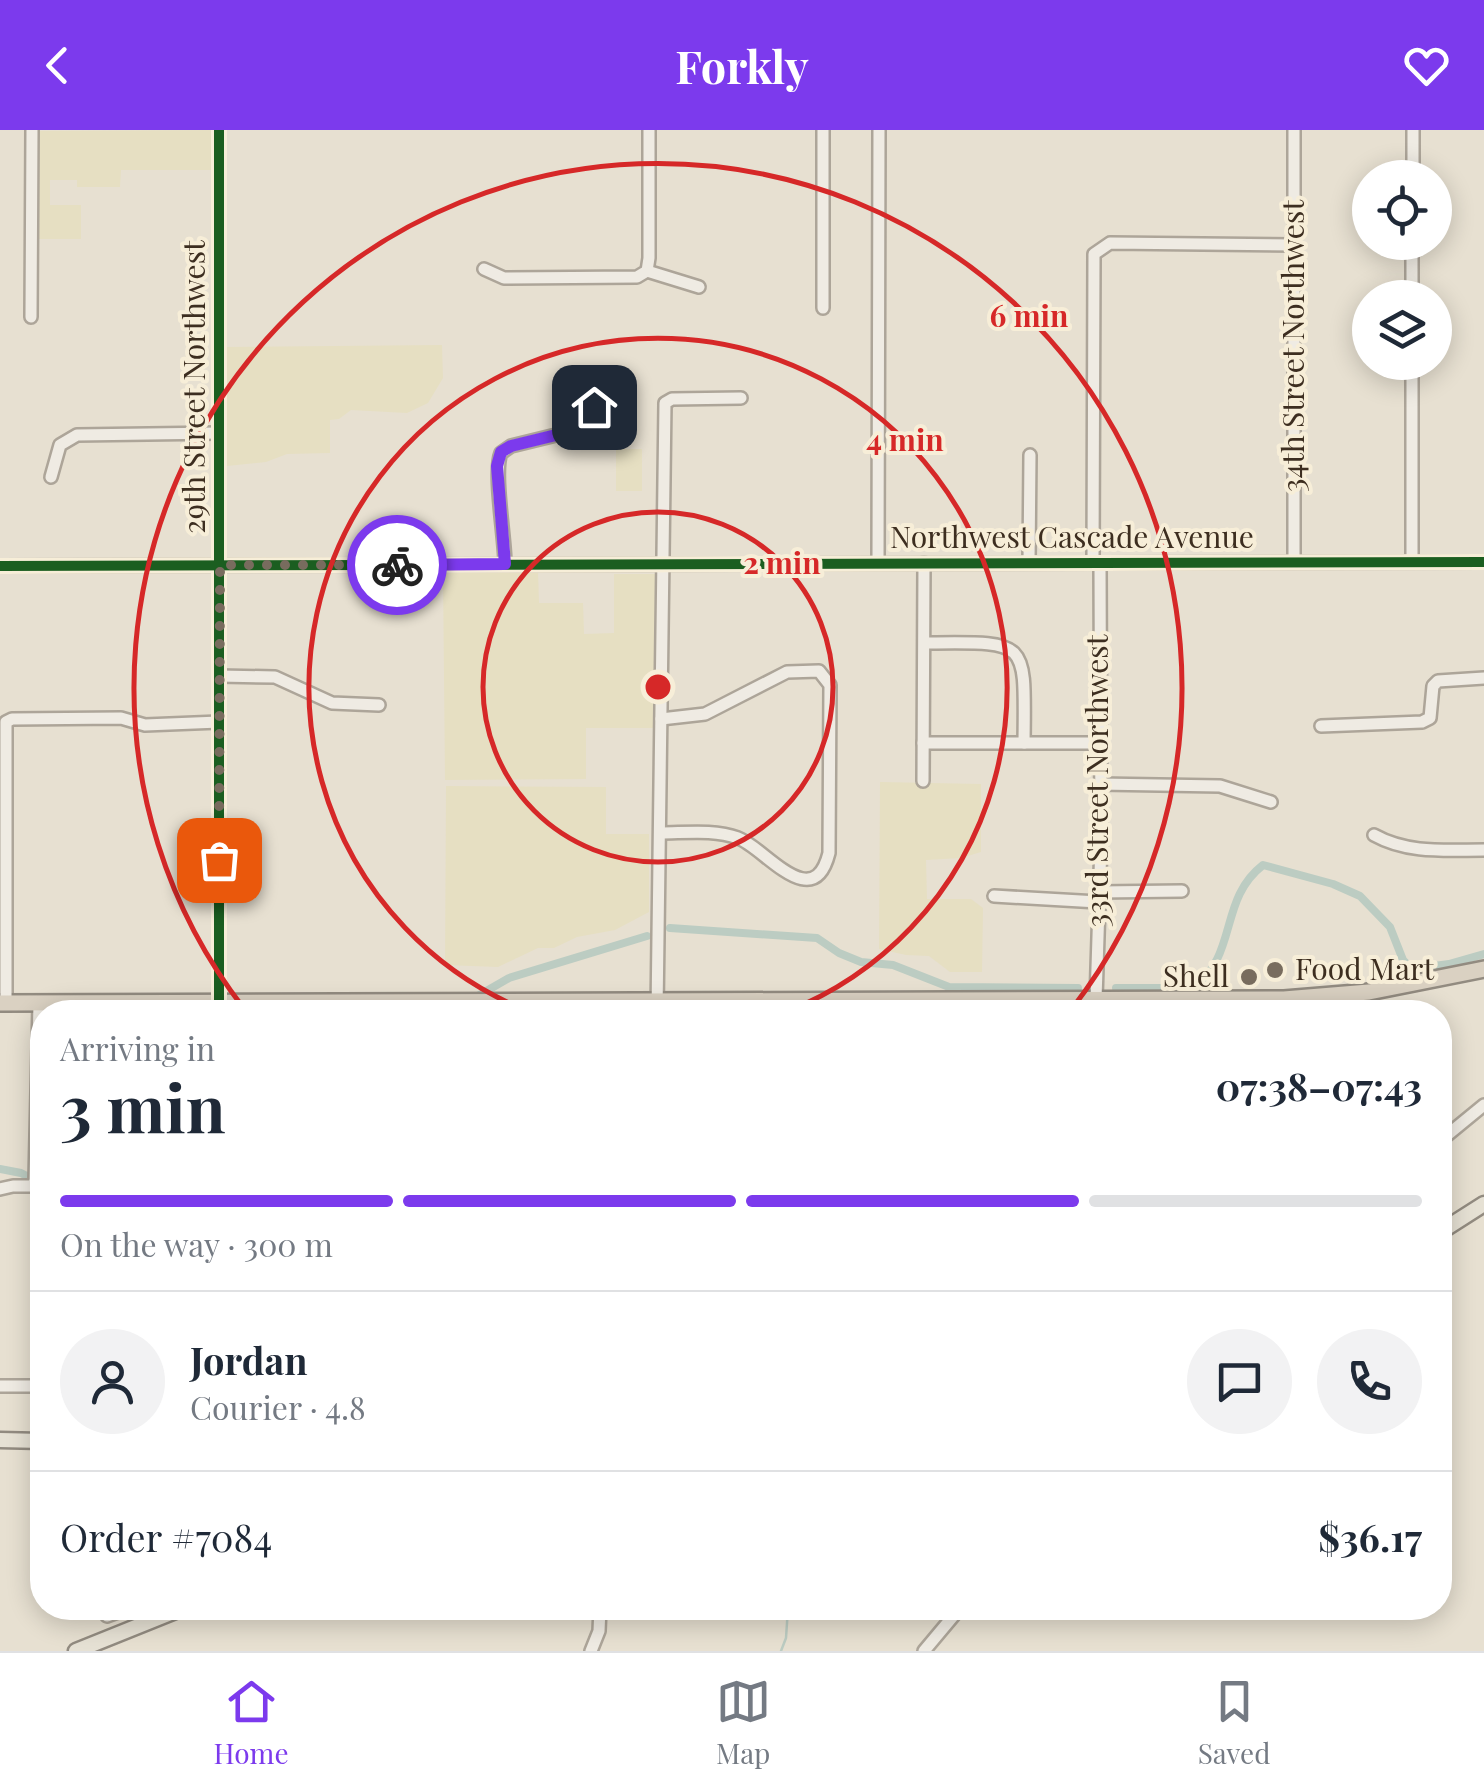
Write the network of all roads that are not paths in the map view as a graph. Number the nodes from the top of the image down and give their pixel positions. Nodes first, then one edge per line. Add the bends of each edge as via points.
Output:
1 (32, 130) edge
2 (219, 130) edge
3 (649, 130) edge
4 (823, 130) edge
5 (879, 130) edge
6 (1294, 130) edge
7 (1413, 130) edge
8 (1412, 160) edge
9 (1294, 245) junction
10 (484, 269) dead end
11 (646, 271) junction
12 (699, 287) dead end
13 (823, 308) dead end
14 (31, 317) dead end
15 (1412, 380) edge
16 (741, 398) dead end
17 (594, 407) dead end
18 (219, 434) junction
19 (1030, 455) dead end
20 (51, 477) dead end
21 (1097, 562) junction
22 (1294, 562) junction
23 (1412, 562) junction
24 (1484, 562) edge
25 (878, 563) junction
26 (924, 563) junction
27 (1030, 563) junction
28 (505, 564) junction
29 (663, 564) junction
30 (220, 565) junction
31 (0, 566) edge
32 (925, 643) junction
33 (219, 676) junction
34 (1484, 678) edge
35 (379, 705) dead end
36 (661, 719) junction
37 (219, 722) junction
38 (1321, 726) dead end
39 (923, 743) junction
40 (1024, 743) junction
41 (1099, 743) junction
42 (923, 781) dead end
43 (1099, 784) junction
44 (1271, 802) dead end
45 (660, 833) junction
46 (1374, 834) dead end
47 (1484, 850) edge
48 (1182, 891) dead end
49 (994, 896) dead end
50 (1099, 897) junction
51 (1484, 969) edge
52 (219, 1000) edge
53 (657, 1000) edge
54 (1096, 1000) joint
55 (3, 1003) edge
56 (30, 1003) edge
57 (1484, 1106) edge
58 (1452, 1131) edge
59 (30, 1186) edge
60 (0, 1190) edge
61 (1484, 1204) edge
62 (1452, 1224) edge
63 (0, 1386) edge
64 (30, 1386) edge
65 (0, 1440) edge
66 (30, 1440) edge
67 (153, 1620) edge
68 (599, 1620) edge
69 (950, 1620) edge
70 (76, 1651) edge
71 (591, 1651) edge
72 (924, 1651) edge

1 - 14 street
2 - 18 street, 29th Street Northwest
3 - 11 street
4 - 13 street
5 - 25 street
6 - 9 street, 34th Street Northwest
7 - 8 street
9 - 21 street, 33rd Street Northwest via 1110,243 1096,251
9 - 22 street, 34th Street Northwest
10 - 11 street via 504,278 637,277
11 - 12 street
15 - 23 street
16 - 29 street via 665,402
17 - 28 street via 556,435 501,452
18 - 20 street via 77,435 60,445
18 - 30 street, 29th Street Northwest
19 - 27 street
21 - 22 street, Northwest Cascade Avenue
21 - 27 street, Northwest Cascade Avenue
21 - 41 street, 33rd Street Northwest
22 - 23 street, Northwest Cascade Avenue
23 - 24 street, Northwest Cascade Avenue
25 - 26 street, Northwest Cascade Avenue
25 - 29 street, Northwest Cascade Avenue
26 - 27 street, Northwest Cascade Avenue
26 - 32 street
28 - 29 street, Northwest Cascade Avenue
28 - 30 street, Northwest Cascade Avenue
29 - 36 street
30 - 31 street, Northwest Cascade Avenue
30 - 33 street, 29th Street Northwest
32 - 39 street
32 - 40 street via 1010,647 1024,676
33 - 35 street via 276,677 332,703
33 - 37 street, 29th Street Northwest
34 - 38 street via 1438,681 1430,718 1422,722
36 - 45 street
36 - 45 street via 705,714 786,672 819,671 830,685 829,853 819,872 788,876 749,843 725,834
37 - 52 street, 29th Street Northwest
37 - 55 street via 8,720
39 - 40 street
39 - 42 street
40 - 41 street
41 - 43 street, 33rd Street Northwest
43 - 44 street via 1220,786
43 - 50 street, 33rd Street Northwest
45 - 53 street
46 - 47 street via 1394,846
48 - 50 street
49 - 50 street
50 - 54 street, 33rd Street Northwest
51 - 54 highway via 1313,997
55 - 56 highway
57 - 58 street
59 - 60 street
61 - 62 main road
63 - 64 street
65 - 66 main road
67 - 70 main road
68 - 71 street
69 - 72 street

